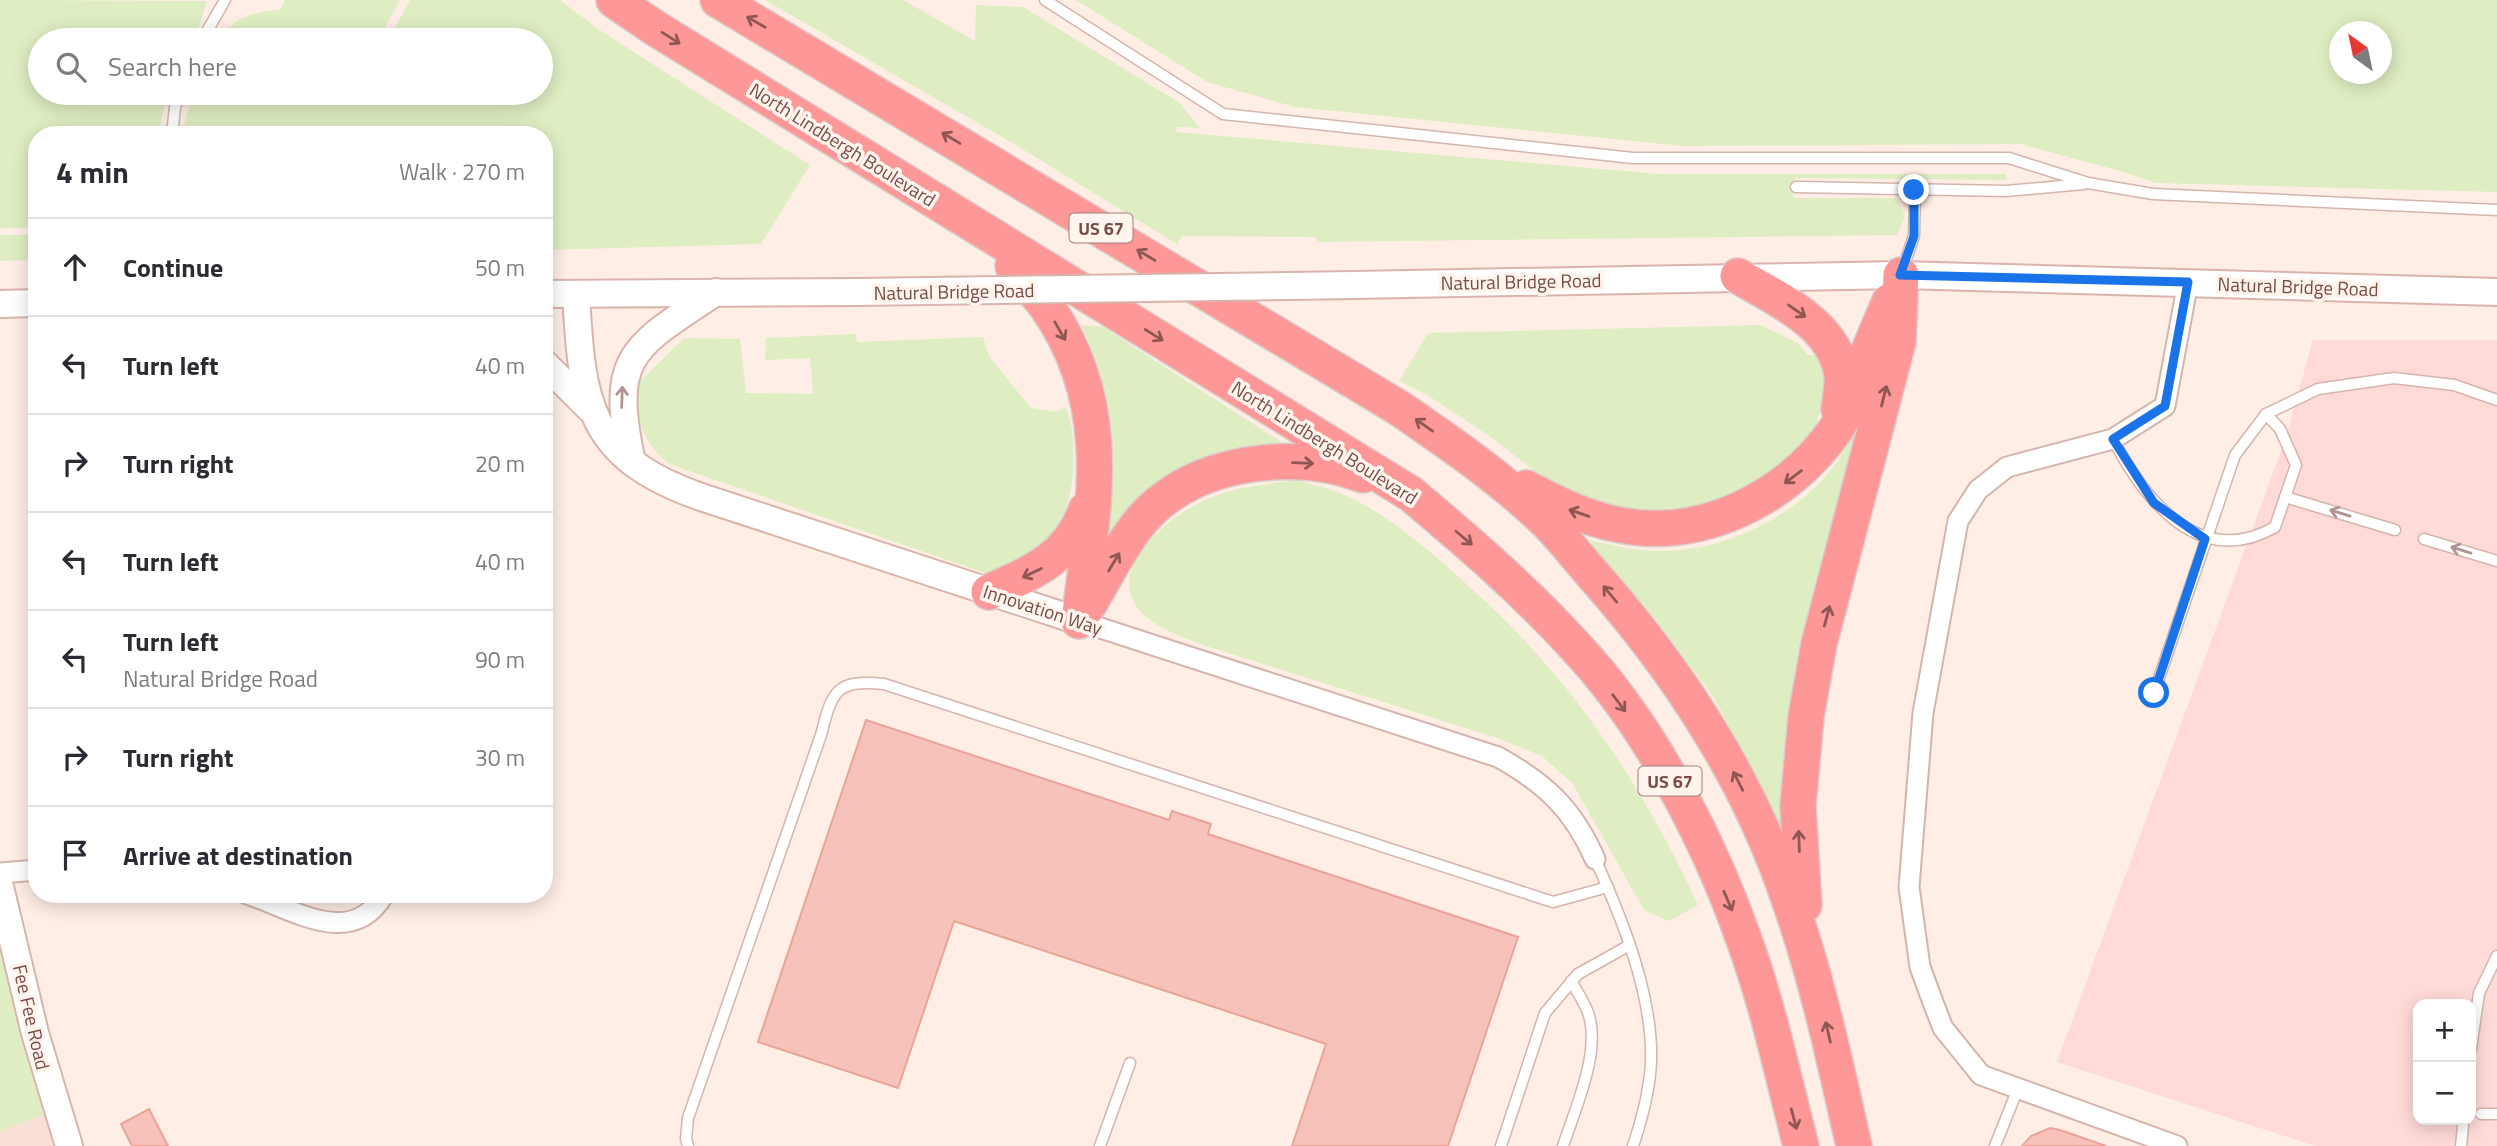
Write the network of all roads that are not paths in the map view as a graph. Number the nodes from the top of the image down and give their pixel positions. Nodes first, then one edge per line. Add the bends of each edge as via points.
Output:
1 (225, 0) edge
2 (614, 0) edge
3 (718, 0) edge
4 (1045, 0) edge
5 (209, 28) edge
6 (176, 105) edge
7 (173, 126) edge
8 (2088, 183) junction
9 (1796, 187) dead end
10 (1914, 190) junction
11 (2497, 210) edge
12 (970, 222) junction
13 (1900, 275) junction
14 (1738, 276) junction
15 (2188, 282) junction
16 (716, 292) junction
17 (2497, 292) edge
18 (553, 294) edge
19 (576, 294) junction
20 (28, 303) edge
21 (0, 304) edge
22 (553, 372) edge
23 (2497, 400) edge
24 (593, 412) junction
25 (2266, 414) junction
26 (1838, 427) junction
27 (2113, 439) junction
28 (632, 464) junction
29 (1480, 464) junction
30 (1096, 480) junction
31 (1411, 494) junction
32 (2285, 496) junction
33 (2395, 530) dead end
34 (2205, 539) junction
35 (2424, 539) dead end
36 (2497, 561) edge
37 (989, 592) junction
38 (1079, 621) junction
39 (2154, 693) dead end
40 (1595, 859) joint
41 (28, 871) edge
42 (0, 873) edge
43 (0, 887) edge
44 (1608, 887) junction
45 (273, 903) edge
46 (376, 903) edge
47 (1628, 946) junction
48 (2497, 956) edge
49 (1571, 981) junction
50 (1816, 981) junction
51 (2476, 1014) edge
52 (1130, 1063) dead end
53 (2017, 1091) junction
54 (2481, 1114) dead end
55 (2497, 1114) edge
56 (2463, 1126) dead end
57 (69, 1146) edge
58 (688, 1146) edge
59 (1100, 1146) edge
60 (1501, 1146) edge
61 (1563, 1146) edge
62 (1633, 1146) edge
63 (1801, 1146) edge
64 (1854, 1146) edge
65 (1994, 1146) edge
66 (2177, 1146) edge
67 (2461, 1146) edge

1 - 5 lane
2 -> 12 highway, North Lindbergh Boulevard / US 67
29 -> 3 highway, US 67 via 1399,408
4 - 8 lane via 1223,114 1633,158 2009,158
6 - 7 lane
8 - 10 lane via 2006,191
8 - 11 lane via 2153,194
9 - 10 lane
10 - 13 lane via 1914,236
12 -> 30 highway via 1047,307 1072,352 1093,413
12 -> 31 highway, North Lindbergh Boulevard / US 67
13 - 14 main road, Natural Bridge Road
13 - 15 main road, Natural Bridge Road
13 - 26 highway
50 -> 13 highway via 1800,879 1798,806 1806,717 1819,644 1898,342
14 - 16 main road, Natural Bridge Road, bridge
14 -> 26 highway via 1816,326 1842,375
15 - 17 main road, Natural Bridge Road
15 - 27 street via 2165,406
16 - 19 main road, Natural Bridge Road
28 -> 16 main road via 621,388 633,356 661,328
18 - 19 main road, Natural Bridge Road
19 - 24 main road, Innovation Way via 583,387
20 - 21 main road
22 - 24 main road
23 - 25 lane via 2454,385 2394,378 2318,389
24 - 28 main road, Innovation Way
25 - 32 lane via 2280,429 2296,466
25 - 34 lane via 2235,454
26 -> 29 highway via 1804,469 1765,498 1719,519 1662,527 1617,525 1574,513
27 - 34 lane via 2154,503
27 - 53 street via 2007,467 1978,491 1958,521 1923,713 1909,887 1920,967 1943,1028 1955,1044 1981,1075
28 - 37 main road, Innovation Way via 667,485
50 -> 29 highway, US 67 via 1757,820 1708,726 1668,665 1608,592 1547,522
30 -> 37 highway via 1082,523 1064,548 1047,565
30 - 38 highway
38 -> 31 highway via 1133,531 1158,503 1190,484 1232,468 1318,463
31 -> 63 highway, North Lindbergh Boulevard / US 67 via 1493,562 1576,647 1648,741 1700,835 1743,937
33 -> 32 lane
32 - 34 lane via 2275,527 2253,540
34 - 39 lane
36 -> 35 lane
37 - 38 main road, Innovation Way
38 - 40 street, Innovation Way via 1498,757 1534,776 1562,803
40 - 44 lane
41 - 42 street
43 - 57 main road, Fee Fee Road via 35,1032
44 - 47 lane
44 - 58 lane via 1553,902 884,684 847,686 830,698 688,1118
45 - 46 street via 347,924 364,918
47 - 49 lane
47 - 62 lane via 1645,1004 1651,1061
48 - 51 lane via 2479,993
49 - 60 lane via 1545,1013
49 - 61 lane via 1588,1012 1591,1040 1588,1071
64 -> 50 highway, US 67
52 - 59 lane
53 - 65 lane
53 - 66 street
54 - 55 lane
56 - 67 lane

